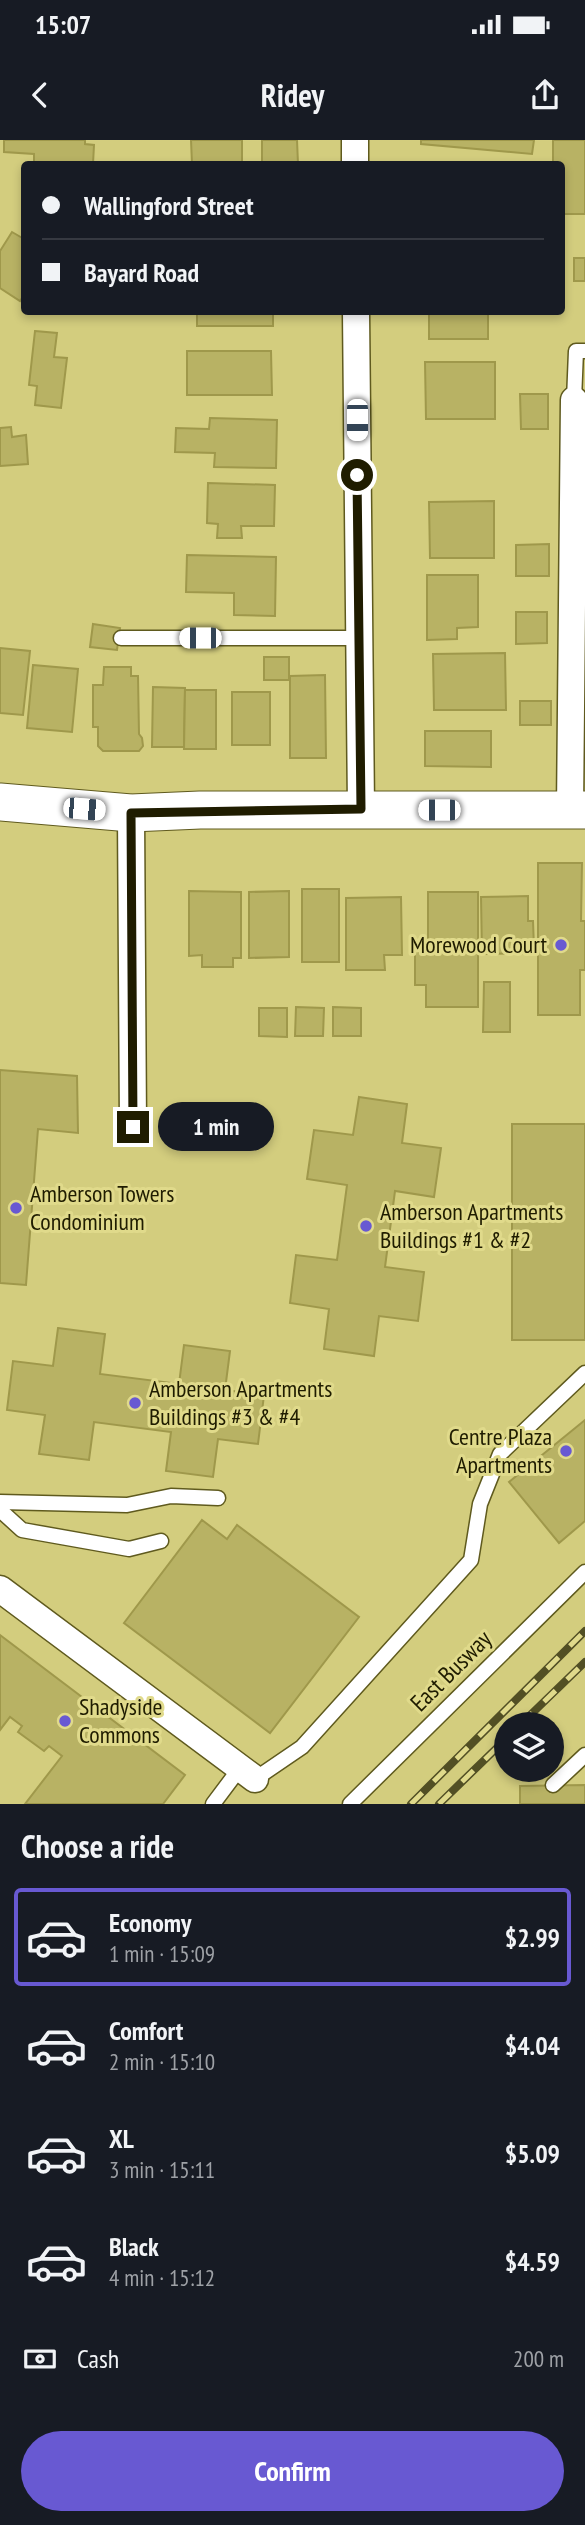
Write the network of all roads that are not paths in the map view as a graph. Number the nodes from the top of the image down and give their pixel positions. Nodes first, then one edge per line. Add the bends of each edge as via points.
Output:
1 (355, 140) edge
2 (355, 161) edge
3 (356, 315) edge
4 (585, 351) edge
5 (574, 400) joint
6 (579, 433) edge
7 (121, 638) dead end
8 (358, 638) junction
9 (4, 808) edge
10 (361, 809) junction
11 (578, 810) edge
12 (131, 813) junction
13 (133, 1127) dead end
14 (585, 1373) edge
15 (218, 1498) dead end
16 (0, 1502) edge
17 (0, 1510) edge
18 (161, 1541) dead end
19 (585, 1572) edge
20 (0, 1590) edge
21 (585, 1755) edge
22 (248, 1774) junction
23 (553, 1786) dead end
24 (213, 1804) edge
25 (350, 1804) edge

1 - 2 street
3 - 8 street
4 - 5 lane via 576,351
5 - 6 street
6 - 11 street
7 - 8 lane
8 - 10 street
9 - 12 main road
10 - 11 main road
10 - 12 main road
12 - 13 street
14 - 22 lane via 500,1454 480,1504 471,1560 302,1747
15 - 16 lane via 171,1496 127,1505
17 - 18 lane via 22,1530 129,1549
19 - 25 lane, East Busway
20 - 22 street
21 - 23 lane
22 - 24 lane

